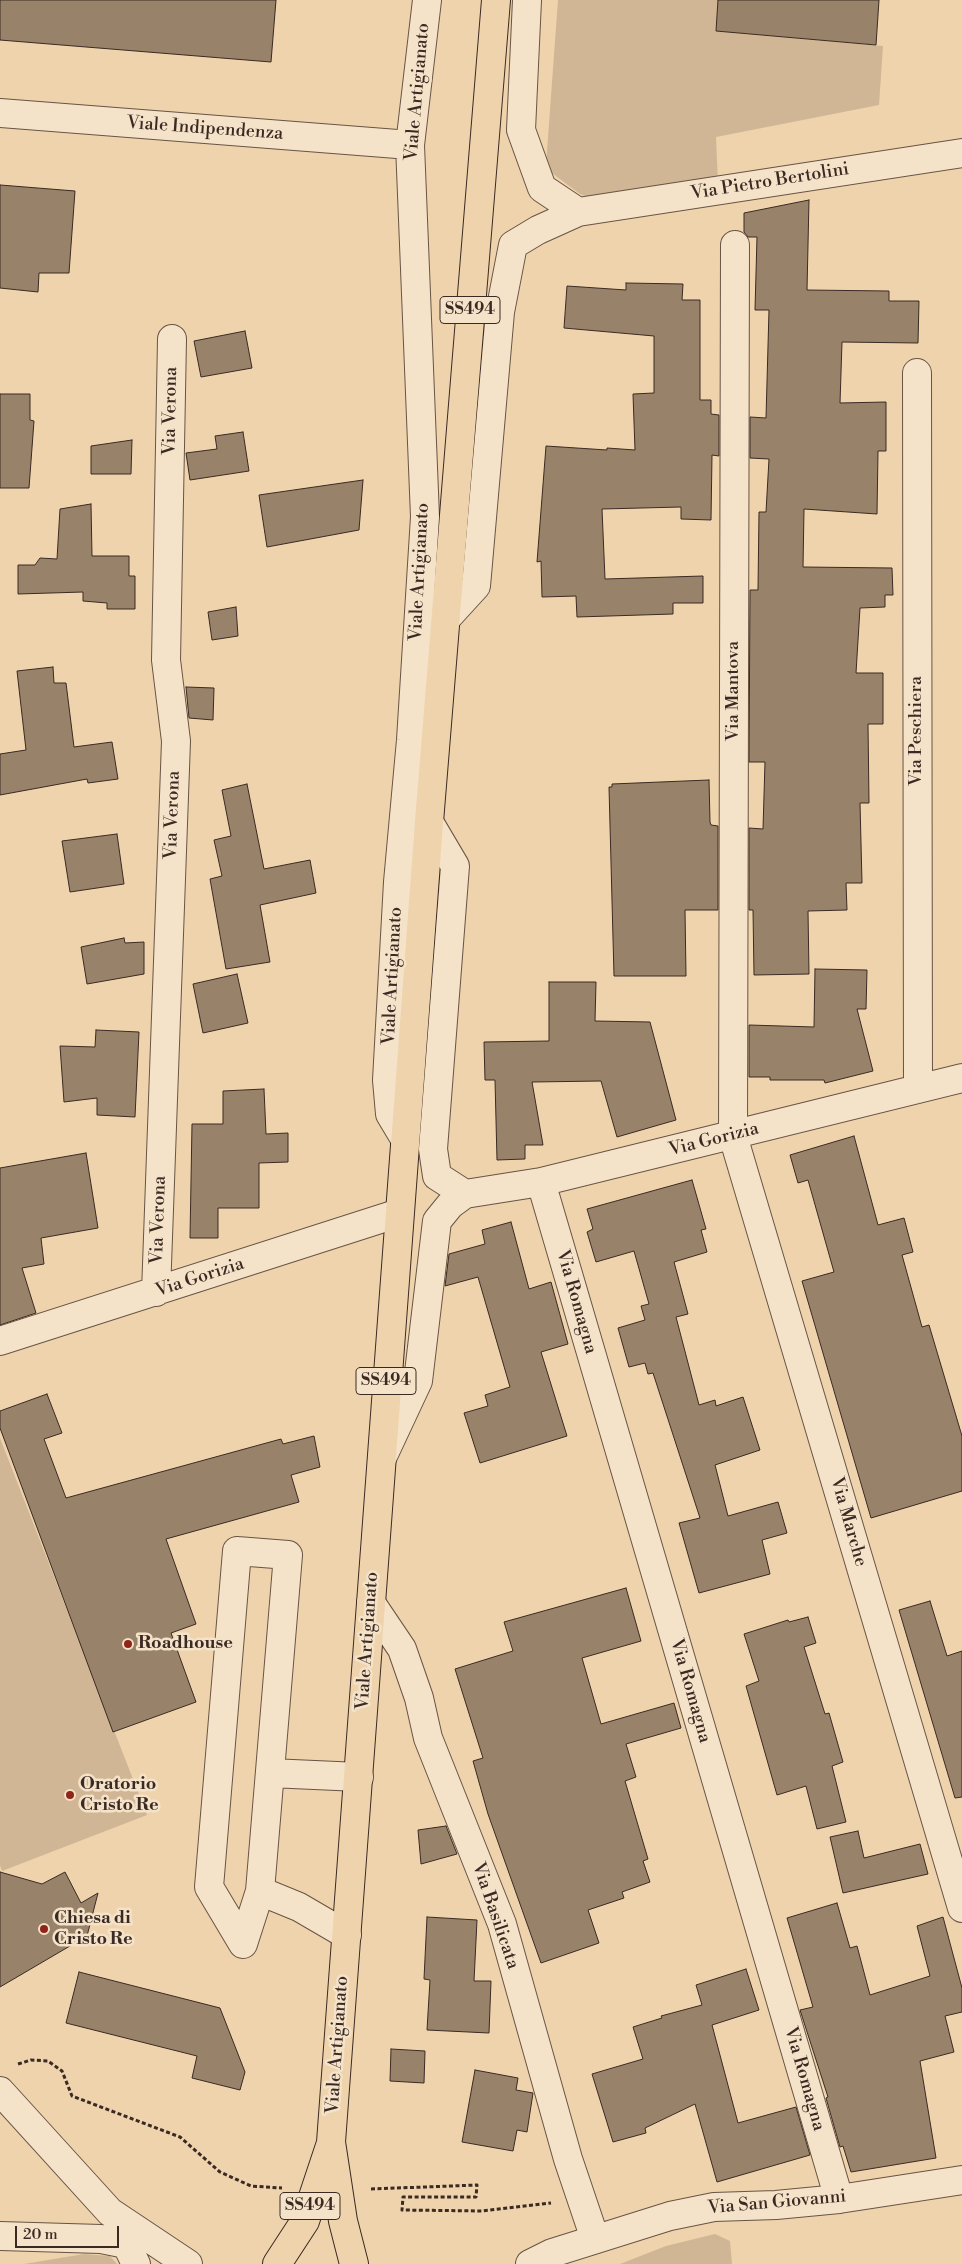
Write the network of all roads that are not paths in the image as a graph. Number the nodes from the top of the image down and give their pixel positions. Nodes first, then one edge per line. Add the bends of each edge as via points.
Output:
1 (428, 0) edge
2 (496, 0) edge
3 (527, 0) edge
4 (0, 113) edge
5 (410, 145) junction
6 (962, 153) edge
7 (578, 212) junction
8 (735, 246) dead end
9 (172, 338) dead end
10 (917, 373) dead end
11 (444, 621) junction
12 (428, 822) junction
13 (962, 1078) edge
14 (918, 1089) junction
15 (733, 1136) junction
16 (405, 1139) junction
17 (541, 1182) junction
18 (464, 1194) junction
19 (399, 1214) junction
20 (156, 1292) junction
21 (0, 1341) edge
22 (380, 1464) junction
23 (371, 1603) junction
24 (270, 1773) junction
25 (359, 1777) junction
26 (260, 1891) junction
27 (962, 1908) edge
28 (347, 1935) junction
29 (6, 2080) edge
30 (331, 2142) junction
31 (962, 2180) edge
32 (839, 2199) junction
33 (110, 2212) junction
34 (0, 2236) edge
35 (595, 2239) junction
36 (131, 2254) edge
37 (188, 2264) edge
38 (278, 2264) edge
39 (354, 2264) edge
40 (530, 2264) edge
41 (561, 2264) edge

1 - 5 street, Viale Artigianato
2 - 11 main road, Viale Artigianato / SS494
3 - 7 street via 521,130 542,188
4 - 5 street, Viale Indipendenza
5 - 16 street, Viale Artigianato via 425,518 387,1080 390,1114
6 - 7 street, Via Pietro Bertolini
7 - 11 street, Via Pietro Bertolini via 513,245 500,312 476,586
8 - 15 street, Via Mantova
9 - 20 street, Via Verona via 166,660 176,741
10 - 14 street, Via Peschiera
11 - 12 main road, Viale Artigianato / SS494
12 - 16 main road, Viale Artigianato / SS494
12 - 18 street via 455,866 433,1149 437,1176
13 - 14 street, Via Gorizia
14 - 15 street, Via Gorizia
15 - 17 street, Via Gorizia
15 - 27 street, Via Marche
16 - 19 main road, Viale Artigianato / SS494
17 - 18 street, Via Gorizia
17 - 32 street, Via Romagna
18 - 22 street via 436,1221 418,1381
19 - 20 street, Via Gorizia
19 - 22 main road, Viale Artigianato / SS494
20 - 21 street, Via Gorizia
22 - 23 main road, Viale Artigianato / SS494
23 - 25 main road, Viale Artigianato / SS494
23 - 35 street, Via Basilicata via 402,1649 419,1698 428,1738 502,1924 568,2160
24 - 25 street
24 - 26 street
24 - 26 street via 288,1555 236,1551 209,1887 243,1944
25 - 28 main road, Viale Artigianato / SS494
26 - 28 street via 299,1906
28 - 30 main road, Viale Artigianato / SS494
29 - 33 street
30 - 38 main road, Viale Artigianato / SS494 via 305,2221
30 - 39 main road, Viale Artigianato / SS494 via 343,2221
31 - 32 street, Via San Giovanni
32 - 35 street, Via San Giovanni via 714,2207 670,2216
33 - 36 street
33 - 37 street
34 - 36 street via 101,2239
35 - 40 street, Via San Giovanni
35 - 41 street, Via San Giovanni

